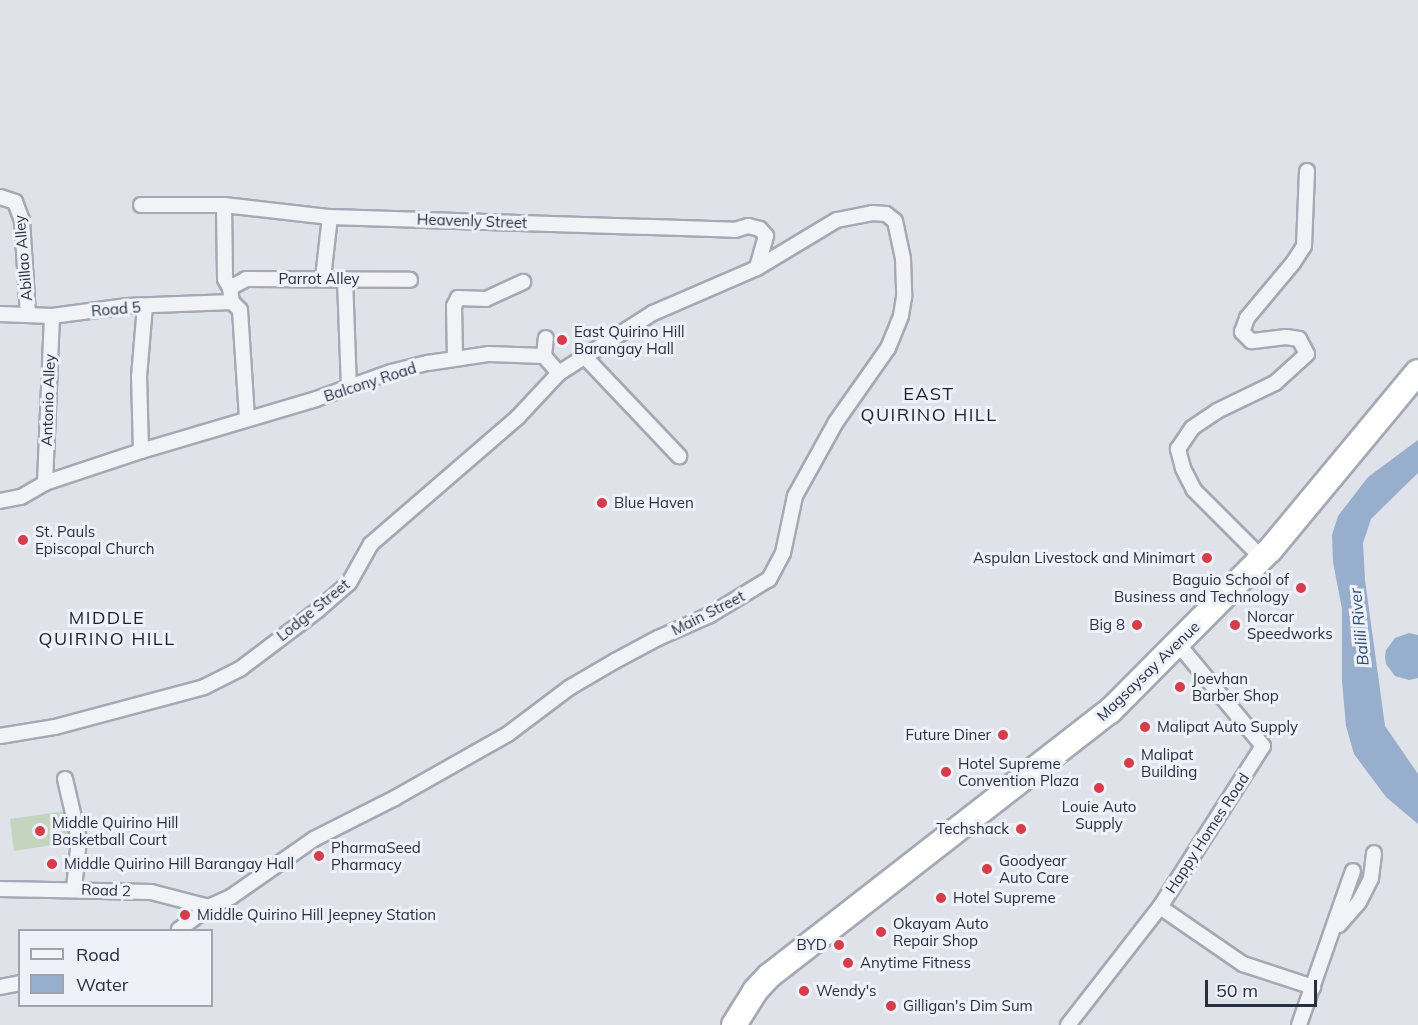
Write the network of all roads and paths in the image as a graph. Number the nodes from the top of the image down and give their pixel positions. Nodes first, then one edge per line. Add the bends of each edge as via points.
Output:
1 (1307, 171) dead end
2 (0, 197) edge
3 (224, 205) junction
4 (141, 206) dead end
5 (330, 217) junction
6 (756, 268) junction
7 (323, 278) junction
8 (345, 279) junction
9 (410, 280) dead end
10 (523, 282) dead end
11 (231, 295) junction
12 (145, 306) junction
13 (0, 314) edge
14 (28, 315) junction
15 (52, 316) junction
16 (546, 338) dead end
17 (544, 357) junction
18 (585, 357) junction
19 (455, 358) junction
20 (1418, 372) edge
21 (559, 373) junction
22 (349, 387) junction
23 (248, 418) junction
24 (141, 451) junction
25 (679, 456) dead end
26 (45, 483) junction
27 (0, 501) edge
28 (1262, 558) junction
29 (1178, 644) junction
30 (0, 736) edge
31 (65, 779) dead end
32 (1374, 853) dead end
33 (1353, 871) dead end
34 (74, 888) junction
35 (0, 889) edge
36 (209, 907) junction
37 (1160, 907) junction
38 (179, 929) edge
39 (1334, 932) junction
40 (18, 983) edge
41 (0, 987) edge
42 (1313, 987) junction
43 (734, 1025) edge
44 (1068, 1025) edge
45 (1299, 1025) edge

1 - 28 street via 1304,246 1246,318 1242,332 1251,341 1299,339 1307,354 1275,383 1217,411 1192,428 1178,449 1194,490
2 - 14 street, Abillao Alley via 15,202 22,220
3 - 4 street, Heavenly Street
3 - 5 street, Heavenly Street
3 - 11 street via 225,279
5 - 6 street, Heavenly Street via 735,230 748,226 760,229 766,236
5 - 7 street
6 - 18 street via 654,313
6 - 36 street, Main Street via 837,220 879,213 886,214 898,227 905,281 901,316 888,348 836,422 804,477 795,496 783,553 769,579 710,615 615,661 569,688 507,734 314,839 231,897
7 - 8 street, Parrot Alley
7 - 11 street, Parrot Alley via 246,279
8 - 9 street, Parrot Alley
8 - 22 street
10 - 19 street via 486,298 458,298 454,306
11 - 12 street, Road 5
11 - 23 street via 240,310
12 - 15 street, Road 5
12 - 24 street via 139,377
13 - 14 street, Road 5
14 - 15 street, Road 5
15 - 26 street, Antonio Alley
16 - 17 street
17 - 19 street, Balcony Road via 489,354
17 - 21 street
18 - 21 street
18 - 25 street
19 - 22 street, Balcony Road via 391,372
20 - 28 highway, Magsaysay Avenue
21 - 30 street, Lodge Street via 517,418 371,544 349,583 240,669 204,687 55,727
22 - 23 street, Balcony Road
23 - 24 street, Balcony Road
24 - 26 street, Balcony Road
26 - 27 street, Balcony Road via 21,496
28 - 29 highway, Magsaysay Avenue
29 - 37 street, Happy Homes Road via 1263,746
29 - 43 highway, Magsaysay Avenue via 1110,711 769,976 748,999
31 - 34 street via 79,839
32 - 39 street via 1371,878 1359,902
33 - 39 street
34 - 35 street, Road 2
34 - 36 street, Road 2 via 151,892
36 - 38 street, Main Street
37 - 42 street via 1243,964
37 - 44 street, Happy Homes Road
39 - 42 street
40 - 41 street
42 - 45 street

